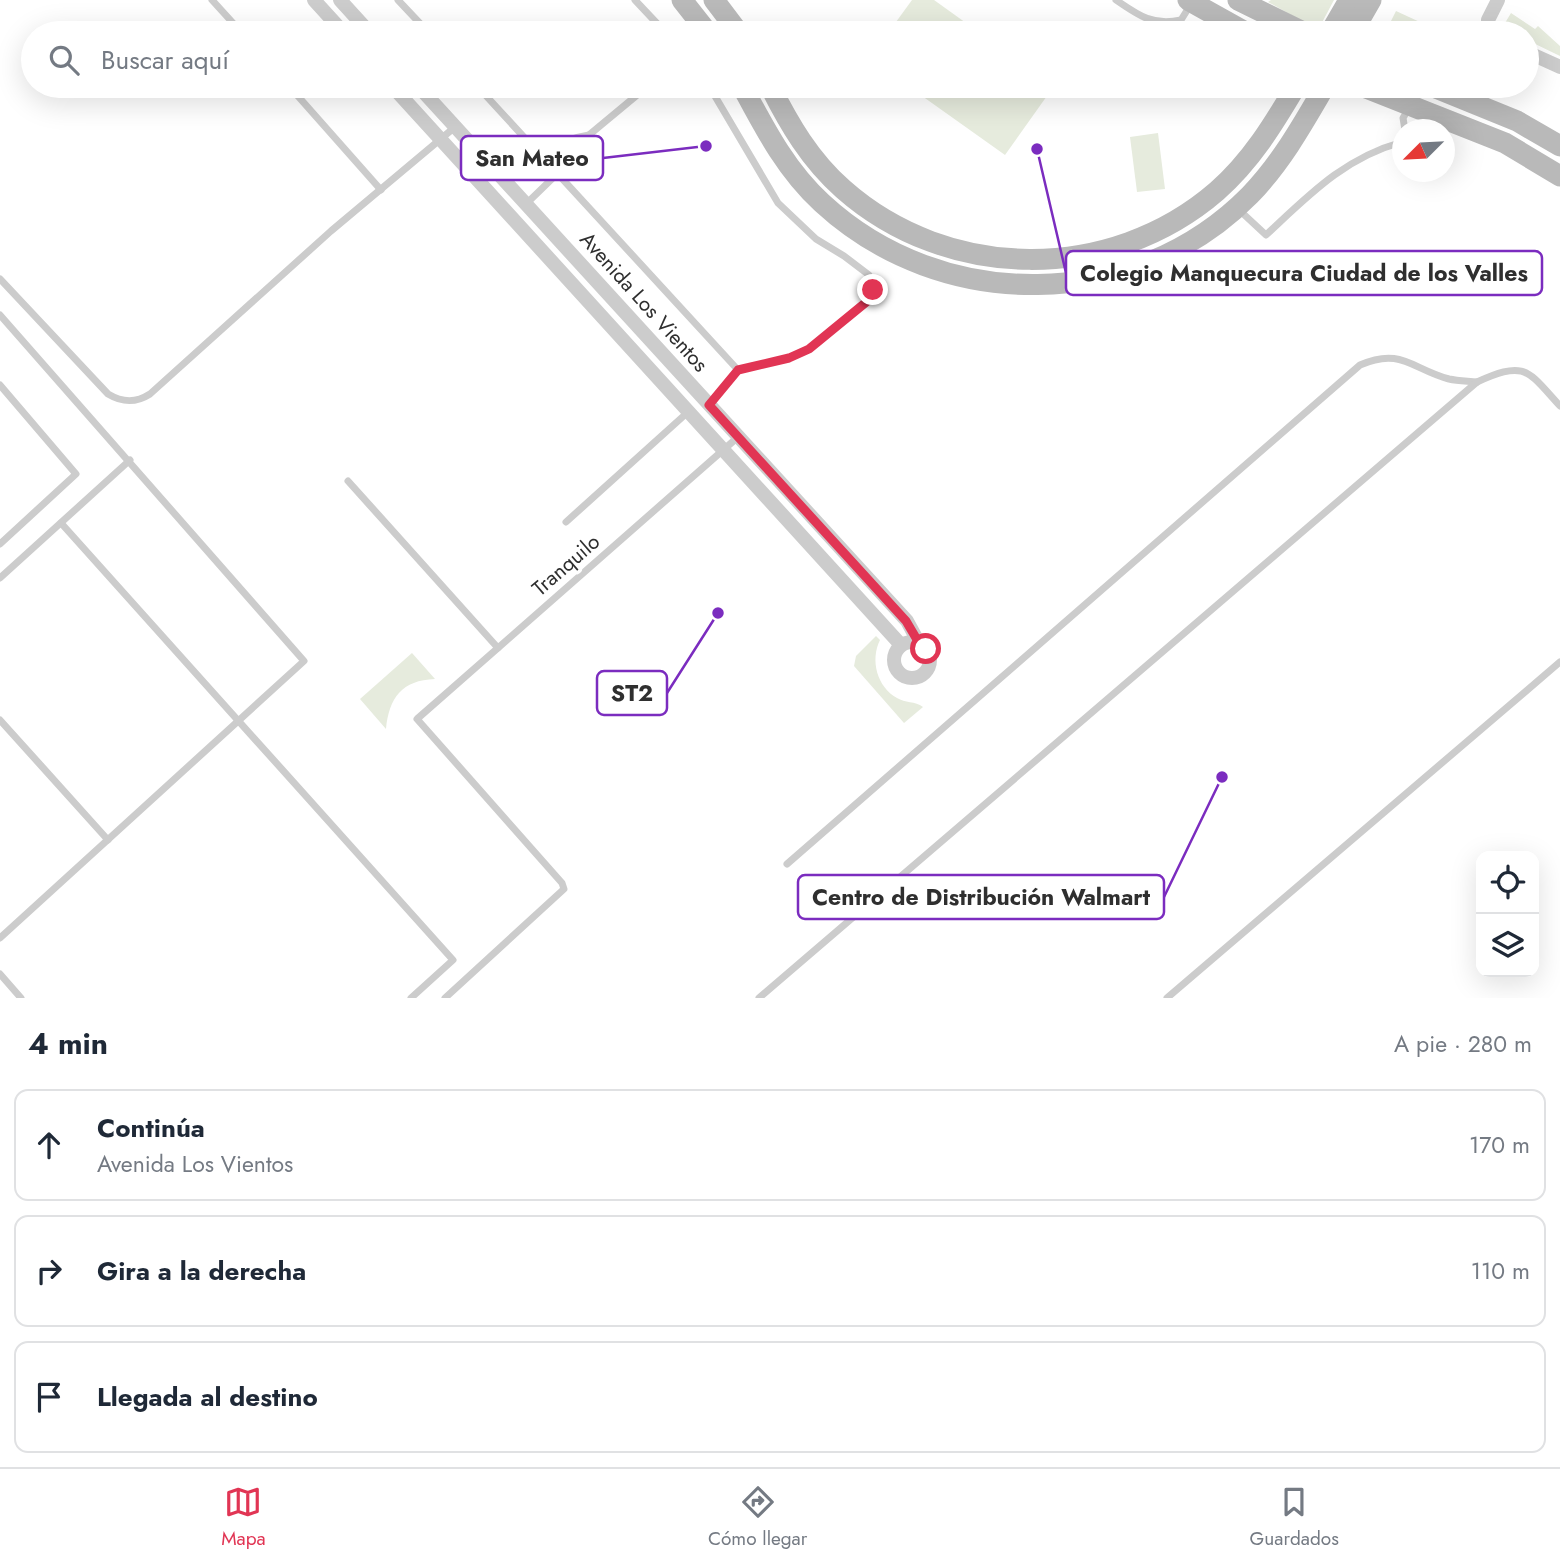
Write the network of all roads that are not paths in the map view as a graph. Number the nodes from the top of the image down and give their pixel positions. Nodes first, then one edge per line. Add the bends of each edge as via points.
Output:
1 (212, 0) edge
2 (314, 0) edge
3 (340, 0) edge
4 (398, 0) edge
5 (635, 0) edge
6 (682, 0) edge
7 (714, 0) edge
8 (1116, 0) edge
9 (1238, 0) edge
10 (1349, 0) edge
11 (1371, 0) edge
12 (1497, 0) edge
13 (1191, 1) edge
14 (231, 21) edge
15 (333, 21) edge
16 (359, 21) edge
17 (418, 21) edge
18 (655, 21) edge
19 (699, 21) edge
20 (730, 21) edge
21 (1149, 21) edge
22 (1172, 21) edge
23 (1226, 21) edge
24 (1281, 21) edge
25 (1337, 21) edge
26 (1359, 21) edge
27 (1488, 21) edge
28 (1539, 57) edge
29 (1560, 67) edge
30 (300, 98) edge
31 (403, 98) edge
32 (429, 98) edge
33 (488, 98) edge
34 (634, 98) edge
35 (716, 98) edge
36 (748, 98) edge
37 (776, 98) edge
38 (1288, 98) edge
39 (1318, 98) edge
40 (1395, 98) edge
41 (1460, 98) edge
42 (1411, 104) junction
43 (1403, 119) edge
44 (1432, 119) edge
45 (455, 127) junction
46 (1455, 129) edge
47 (589, 135) junction
48 (441, 140) junction
49 (1392, 145) edge
50 (1560, 145) edge
51 (540, 154) junction
52 (557, 174) junction
53 (1560, 176) edge
54 (506, 183) junction
55 (381, 190) junction
56 (526, 204) junction
57 (1237, 208) junction
58 (0, 279) edge
59 (0, 315) edge
60 (738, 370) junction
61 (1477, 382) junction
62 (0, 385) edge
63 (709, 405) junction
64 (1560, 406) edge
65 (688, 411) junction
66 (738, 437) junction
67 (723, 449) junction
68 (130, 460) junction
69 (348, 481) dead end
70 (566, 522) dead end
71 (61, 523) junction
72 (0, 544) edge
73 (0, 578) edge
74 (919, 643) junction
75 (901, 645) junction
76 (498, 648) junction
77 (1560, 662) edge
78 (0, 720) edge
79 (239, 722) junction
80 (108, 840) junction
81 (787, 864) dead end
82 (0, 938) edge
83 (0, 974) edge
84 (21, 998) edge
85 (411, 998) edge
86 (445, 998) edge
87 (759, 998) edge
88 (1167, 998) edge

1 - 14 lane
2 - 15 street
3 - 16 street
4 - 17 lane
5 - 18 lane
6 - 19 street
7 - 20 street
8 - 21 lane
9 - 24 street
10 - 25 street
11 - 26 street
12 - 27 street
13 - 22 lane via 1181,20
13 - 23 street
28 - 29 street
30 - 55 lane
31 - 48 street, Avenida Los Vientos
32 - 45 street, Avenida Los Vientos
33 - 51 lane
34 - 47 lane
35 - 60 lane via 778,203 809,234 869,275 873,285 870,299 809,349
36 - 57 street via 777,151 821,202 884,248 953,275 1020,285 1100,278 1173,251
37 - 38 street via 819,165 876,214 948,248 992,258 1032,260 1114,248 1187,214 1250,158
39 - 57 street via 1280,160
40 - 42 street
41 - 50 street
42 - 43 lane
42 - 44 street
45 - 48 lane
45 - 54 street, Avenida Los Vientos
46 - 53 street via 1504,143
47 - 51 lane
47 - 52 lane
48 - 55 lane
48 - 65 street, Avenida Los Vientos
49 - 57 lane via 1328,177 1266,235
51 - 52 lane
51 - 54 lane
52 - 56 lane
52 - 60 lane
54 - 56 street, Avenida Los Vientos
55 - 58 lane via 139,400 108,394
56 - 63 street, Avenida Los Vientos
59 - 68 lane
60 - 63 lane
61 - 64 lane via 1517,369 1532,376
61 - 81 lane via 1449,379 1397,357 1378,357 1360,365
61 - 87 lane
62 - 72 lane via 76,474
63 - 66 street, Avenida Los Vientos
65 - 67 street, Avenida Los Vientos
65 - 70 lane
66 - 67 lane, Tranquilo
66 - 74 street, Avenida Los Vientos via 906,621
67 - 75 street, Avenida Los Vientos
67 - 76 lane, Tranquilo
68 - 71 lane
68 - 79 lane via 304,661
69 - 76 lane
71 - 73 lane
71 - 79 lane
74 - 75 street
74 - 75 street, Avenida Los Vientos via 929,653 929,667 911,679 898,673 894,665
76 - 86 lane, Tranquilo via 417,719 564,889
77 - 88 lane
78 - 80 lane
79 - 80 lane
79 - 85 lane via 453,960
80 - 82 lane
83 - 84 lane

